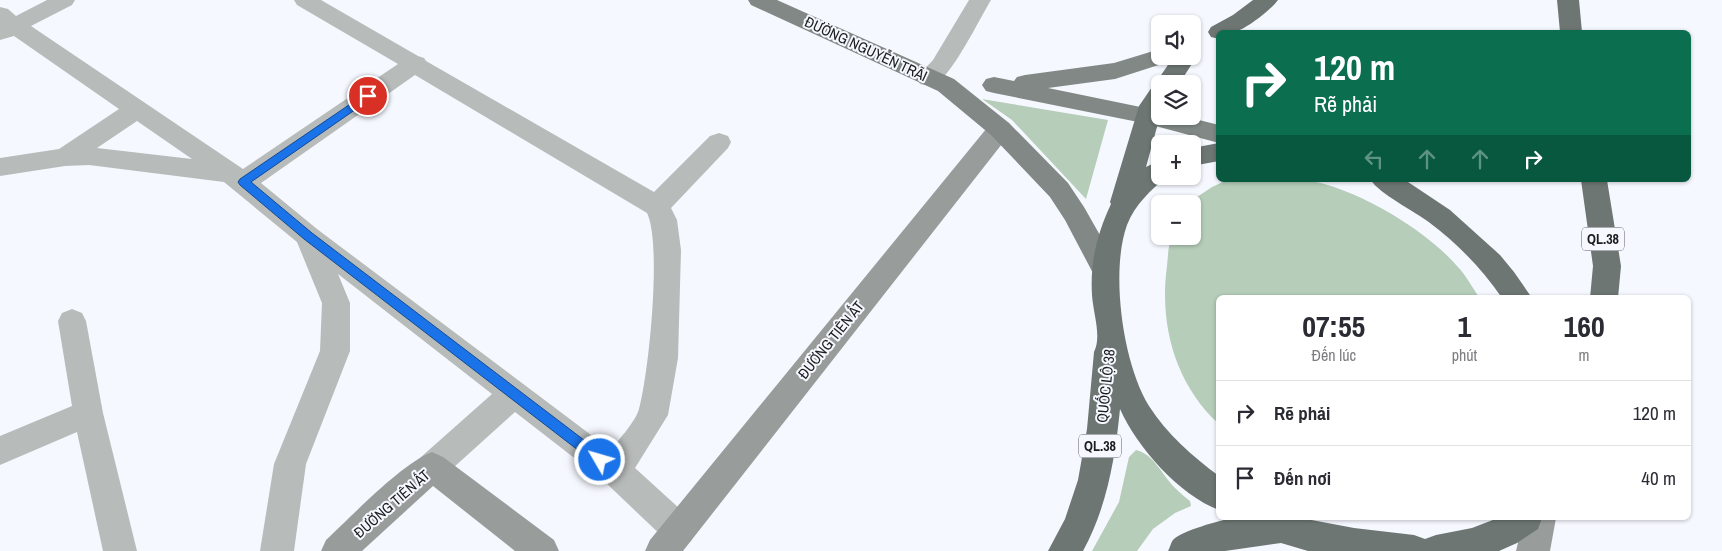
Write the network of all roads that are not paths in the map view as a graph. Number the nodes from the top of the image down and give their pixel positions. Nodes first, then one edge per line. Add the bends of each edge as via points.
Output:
1 (64, 0) edge
2 (305, 0) edge
3 (759, 0) edge
4 (980, 0) edge
5 (1267, 0) edge
6 (1568, 0) edge
7 (5, 24) edge
8 (1224, 30) edge
9 (1571, 30) edge
10 (1216, 35) edge
11 (1201, 43) edge
12 (1151, 60) edge
13 (416, 63) junction
14 (937, 81) junction
15 (994, 85) junction
16 (1151, 106) edge
17 (137, 109) junction
18 (1148, 116) junction
19 (1000, 129) junction
20 (1216, 133) edge
21 (719, 142) dead end
22 (1216, 153) edge
23 (1201, 155) edge
24 (64, 158) junction
25 (0, 167) edge
26 (1151, 176) edge
27 (237, 178) junction
28 (1387, 182) edge
29 (1594, 182) edge
30 (658, 206) junction
31 (1119, 216) junction
32 (308, 236) junction
33 (1104, 267) junction
34 (1516, 295) edge
35 (1604, 295) edge
36 (72, 321) dead end
37 (1111, 335) junction
38 (515, 393) junction
39 (88, 413) junction
40 (0, 451) edge
41 (432, 467) junction
42 (615, 471) junction
43 (1216, 492) edge
44 (1523, 520) edge
45 (1540, 520) edge
46 (1269, 523) edge
47 (670, 540) edge
48 (1322, 544) edge
49 (120, 551) edge
50 (276, 551) edge
51 (338, 551) edge
52 (542, 551) edge
53 (1065, 551) edge
54 (1184, 551) edge
55 (1414, 551) edge
56 (1436, 551) edge
57 (1533, 551) edge

1 - 7 street
2 - 13 street
3 - 14 main road, ĐƯỜNG NGUYỄN TRÃI
4 - 14 street via 942,65
5 - 8 highway
6 - 9 highway
7 - 17 street
10 - 11 highway
12 - 15 main road, ĐƯỜNG NGUYỄN TRÃI via 1082,77
13 - 27 street
13 - 30 street
14 - 15 main road, ĐƯỜNG NGUYỄN TRÃI
14 - 19 main road, ĐƯỜNG NGUYỄN TRÃI
15 - 18 main road
16 - 18 highway
17 - 24 street
17 - 27 street
18 - 20 main road
18 - 31 highway
19 - 33 main road, ĐƯỜNG NGUYỄN TRÃI via 1059,190
19 - 47 street, ĐƯỜNG TIÊN ẤT
21 - 30 street
22 - 23 highway
24 - 25 street
24 - 27 street via 89,156
26 - 31 highway via 1124,204
27 - 32 street
28 - 34 highway via 1458,230
29 - 35 highway, QL.38 via 1608,266
30 - 42 street via 664,220 668,250 663,358 652,415
31 - 33 highway
32 - 38 street
32 - 50 street via 336,303 335,351 290,464
33 - 37 highway
36 - 39 street
37 - 43 highway via 1122,378 1139,416 1164,449
37 - 53 highway, QUỐC LỘ 38 / QL.38 via 1100,448 1083,517
38 - 41 street
38 - 42 street
39 - 40 street
39 - 49 street
41 - 51 street, ĐƯỜNG TIÊN ẤT
41 - 52 street, ĐƯỜNG TIÊN ẤT
42 - 47 street
44 - 56 highway via 1484,542
45 - 57 street
46 - 48 highway
46 - 54 highway via 1224,534
48 - 55 highway

